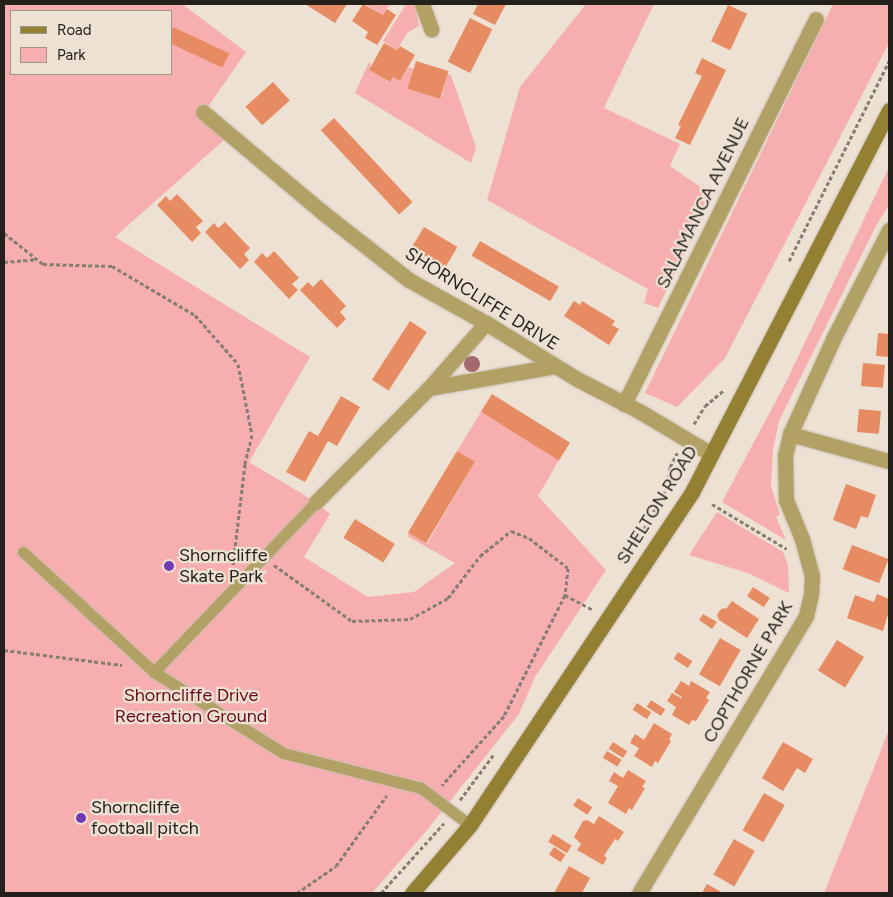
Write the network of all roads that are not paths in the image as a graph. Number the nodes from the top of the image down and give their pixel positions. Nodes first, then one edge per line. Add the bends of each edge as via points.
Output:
1 (422, 4) edge
2 (816, 19) dead end
3 (431, 29) dead end
4 (889, 110) edge
5 (204, 112) dead end
6 (888, 234) edge
7 (486, 323) junction
8 (555, 366) junction
9 (429, 388) junction
10 (624, 404) junction
11 (790, 434) junction
12 (711, 454) junction
13 (889, 461) edge
14 (316, 502) joint
15 (23, 552) dead end
16 (152, 670) junction
17 (470, 825) junction
18 (412, 893) edge
19 (639, 893) edge

1 - 3 street
2 - 10 street, SALAMANCA AVENUE
4 - 12 main road, SHELTON ROAD
5 - 7 street, SHORNCLIFFE DRIVE via 322,212 409,280
6 - 11 street, COPTHORNE PARK via 833,339
7 - 8 street, SHORNCLIFFE DRIVE
7 - 9 street
8 - 9 street
8 - 10 street, SHORNCLIFFE DRIVE
9 - 14 street
10 - 12 street, SHORNCLIFFE DRIVE
11 - 13 street
11 - 19 street, COPTHORNE PARK via 785,456 786,500 802,539 812,576 806,616
12 - 17 main road, SHELTON ROAD via 692,492
14 - 16 lane
15 - 16 lane
16 - 17 lane via 283,754 421,788
17 - 18 main road, SHELTON ROAD

